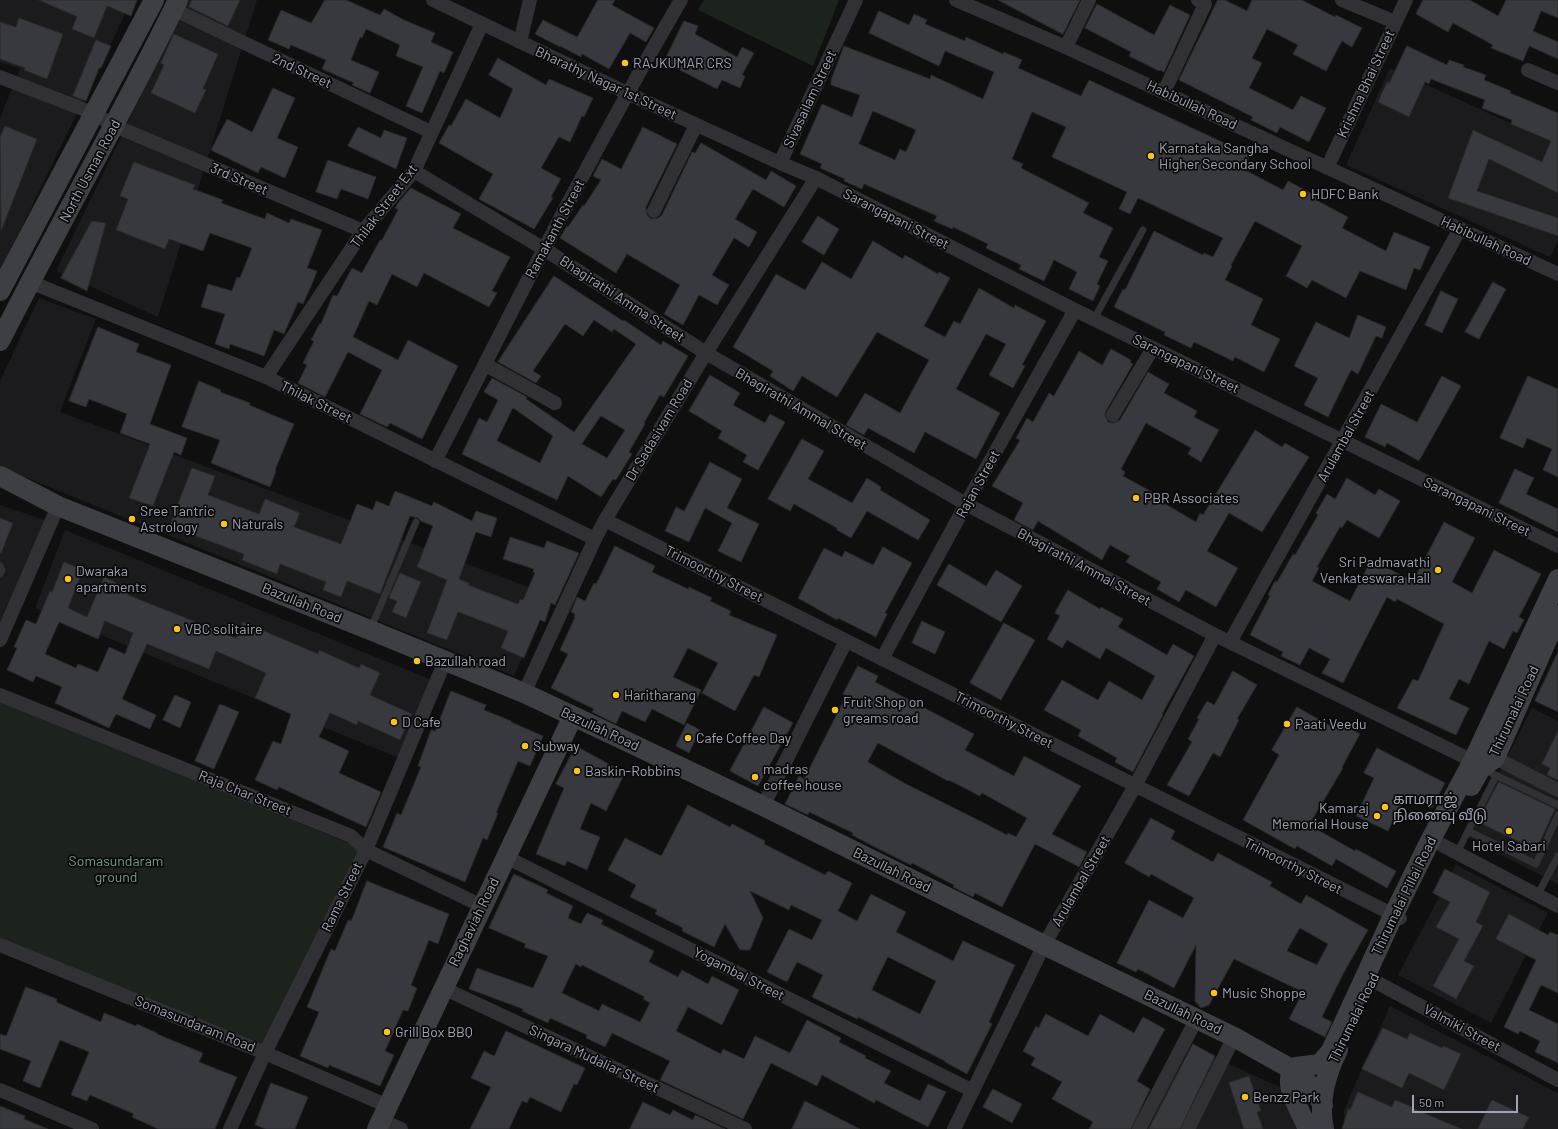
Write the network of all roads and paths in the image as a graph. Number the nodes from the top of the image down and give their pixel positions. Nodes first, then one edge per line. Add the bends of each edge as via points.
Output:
1 (154, 0) edge
2 (433, 0) edge
3 (530, 0) edge
4 (681, 0) edge
5 (856, 0) edge
6 (956, 0) edge
7 (1089, 0) edge
8 (1198, 0) edge
9 (1342, 0) edge
10 (1406, 0) edge
11 (176, 5) edge
12 (1395, 22) junction
13 (482, 24) junction
14 (520, 42) junction
15 (1066, 47) junction
16 (1528, 70) dead end
17 (0, 77) edge
18 (1558, 83) edge
19 (1164, 92) junction
20 (627, 93) junction
21 (93, 112) junction
22 (696, 125) junction
23 (115, 126) junction
24 (431, 132) junction
25 (780, 163) junction
26 (1327, 168) junction
27 (414, 171) junction
28 (816, 178) junction
29 (654, 211) dead end
30 (1460, 229) junction
31 (1143, 230) dead end
32 (364, 231) junction
33 (544, 249) junction
34 (1558, 274) edge
35 (30, 282) junction
36 (2, 283) edge
37 (1075, 310) junction
38 (1094, 319) junction
39 (0, 340) edge
40 (1153, 348) junction
41 (706, 354) junction
42 (486, 365) junction
43 (266, 377) junction
44 (556, 403) dead end
45 (1113, 415) dead end
46 (1343, 441) junction
47 (435, 461) junction
48 (0, 476) edge
49 (966, 504) junction
50 (58, 506) junction
51 (605, 520) junction
52 (416, 522) dead end
53 (595, 539) junction
54 (1558, 546) edge
55 (0, 566) edge
56 (0, 574) edge
57 (1558, 579) edge
58 (1558, 615) edge
59 (370, 630) junction
60 (1214, 635) junction
61 (0, 640) edge
62 (846, 641) junction
63 (1230, 642) junction
64 (882, 659) junction
65 (445, 661) junction
66 (524, 693) junction
67 (0, 696) edge
68 (573, 716) junction
69 (1486, 766) junction
70 (1135, 786) junction
71 (1558, 790) edge
72 (1558, 805) edge
73 (763, 806) junction
74 (1558, 815) edge
75 (1468, 831) junction
76 (1449, 849) junction
77 (366, 850) junction
78 (1558, 856) edge
79 (506, 857) junction
80 (1537, 896) junction
81 (482, 906) junction
82 (1558, 906) edge
83 (1398, 918) junction
84 (0, 945) edge
85 (1044, 945) junction
86 (1369, 978) junction
87 (443, 988) junction
88 (1197, 1018) junction
89 (1234, 1037) junction
90 (265, 1053) junction
91 (1330, 1064) junction
92 (1293, 1070) junction
93 (1558, 1080) edge
94 (0, 1090) edge
95 (973, 1091) junction
96 (1323, 1105) junction
97 (382, 1118) edge
98 (92, 1129) edge
99 (230, 1129) edge
100 (401, 1129) edge
101 (745, 1129) edge
102 (954, 1129) edge
103 (1139, 1129) edge
104 (1188, 1129) edge
105 (1308, 1129) edge
106 (1324, 1129) edge

1 - 21 main road, North Usman Road
2 - 13 street, Bharathy Nagar 1st Street
3 - 14 street
4 - 20 street, Ramakanth Street
5 - 25 street, Sivasailam Street
6 - 15 street, Habibullah Road
7 - 15 street
8 - 19 street via 1205,4
9 - 12 street
10 - 12 street, Krishna Bhai Street
11 - 23 main road, North Usman Road
11 - 24 street, 2nd Street
12 - 26 street, Krishna Bhai Street
13 - 14 street, Bharathy Nagar 1st Street
13 - 24 street, Thilak Street Ext
14 - 20 street, Bharathy Nagar 1st Street
15 - 19 street, Habibullah Road
16 - 18 street
17 - 21 street, 3rd Street
19 - 26 street, Habibullah Road
20 - 22 street, Bharathy Nagar 1st Street
20 - 33 street, Ramakanth Street
21 - 23 street, 3rd Street
21 - 36 main road, North Usman Road
22 - 25 street, Bharathy Nagar 1st Street
22 - 29 street
23 - 32 street, 3rd Street
23 - 35 main road, North Usman Road
24 - 27 street, Thilak Street Ext
25 - 28 street, Sivasailam Street
26 - 30 street, Habibullah Road
27 - 32 street, Thilak Street Ext
27 - 33 street, Bhagirathi Amma Street
28 - 37 street, Sarangapani Street
28 - 41 street, Dr Sadasivam Road
30 - 34 street, Habibullah Road
30 - 46 street, Arulambal Street
31 - 38 lane
32 - 43 street, Thilak Street Ext
33 - 41 street, Bhagirathi Amma Street
33 - 42 street, Ramakanth Street
35 - 39 main road, North Usman Road
35 - 43 street, Thilak Street
37 - 38 street, Sarangapani Street
37 - 49 street, Rajan Street
38 - 40 street, Sarangapani Street
40 - 45 street
40 - 46 street, Sarangapani Street
41 - 49 street, Bhagirathi Ammal Street
41 - 51 street, Dr Sadasivam Road
42 - 44 street
42 - 47 street, Ramakanth Street
43 - 47 street, Thilak Street
46 - 54 street, Sarangapani Street
46 - 63 street, Arulambal Street
47 - 53 street, Thilak Street
48 - 50 main road, Bazullah Road
49 - 60 street, Bhagirathi Ammal Street
49 - 64 street, Rajan Street
50 - 59 main road, Bazullah Road
50 - 61 street
51 - 53 street, Dr Sadasivam Road
51 - 62 street, Trimoorthy Street
52 - 59 lane
53 - 66 street, Dr Sadasivam Road
55 - 56 lane
57 - 69 main road, Thirumalai Pillai Road
58 - 69 main road, Thirumalai Road
59 - 65 main road, Bazullah Road
60 - 63 street, Bhagirathi Ammal Street
60 - 70 street, Arulambal Street
62 - 64 street, Trimoorthy Street
62 - 73 street
63 - 69 street, Bhagirathi Ammal Street
64 - 70 street, Trimoorthy Street
65 - 66 main road, Bazullah Road
65 - 77 street, Rama Street
66 - 68 main road, Bazullah Road
67 - 77 street, Raja Char Street via 351,836
68 - 73 main road, Bazullah Road
68 - 79 main road, Raghaviah Road
69 - 71 street, Bhagirathi Ammal Street
69 - 72 lane
69 - 75 lane
69 - 76 main road, Thirumalai Road
69 - 83 main road, Thirumalai Pillai Road via 1431,840
70 - 83 street, Trimoorthy Street
70 - 85 street, Arulambal Street
73 - 85 main road, Bazullah Road
74 - 75 lane via 1536,864
75 - 76 lane
76 - 80 street
76 - 83 main road, Thirumalai Road
77 - 81 street, Raja Char Street
77 - 90 street, Rama Street
78 - 80 lane
79 - 81 main road, Raghaviah Road
79 - 95 street, Yogambal Street
80 - 82 street
81 - 87 main road, Raghaviah Road
83 - 86 main road, Thirumalai Pillai Road
84 - 90 street, Somasundaram Road
85 - 88 main road, Bazullah Road
85 - 95 street, Arulambal Street
86 - 91 main road, Thirumalai Road
86 - 92 main road, Thirumalai Pillai Road via 1331,1051 1320,1064 1296,1067
86 - 93 street, Valmiki Street
87 - 97 main road, Raghaviah Road
87 - 101 street, Singara Mudaliar Street
88 - 89 main road, Bazullah Road
88 - 103 street
89 - 92 main road, Bazullah Road
89 - 104 street
90 - 97 street, Somasundaram Road
90 - 99 street, Rama Street
91 - 92 main road via 1321,1074
91 - 96 main road, Thirumalai Road via 1324,1086
92 - 96 main road via 1310,1085
92 - 105 main road via 1289,1076 1290,1088
94 - 98 street
95 - 102 street, Arulambal Street
96 - 106 main road, Thirumalai Road
97 - 100 street, Somasundaram Road

